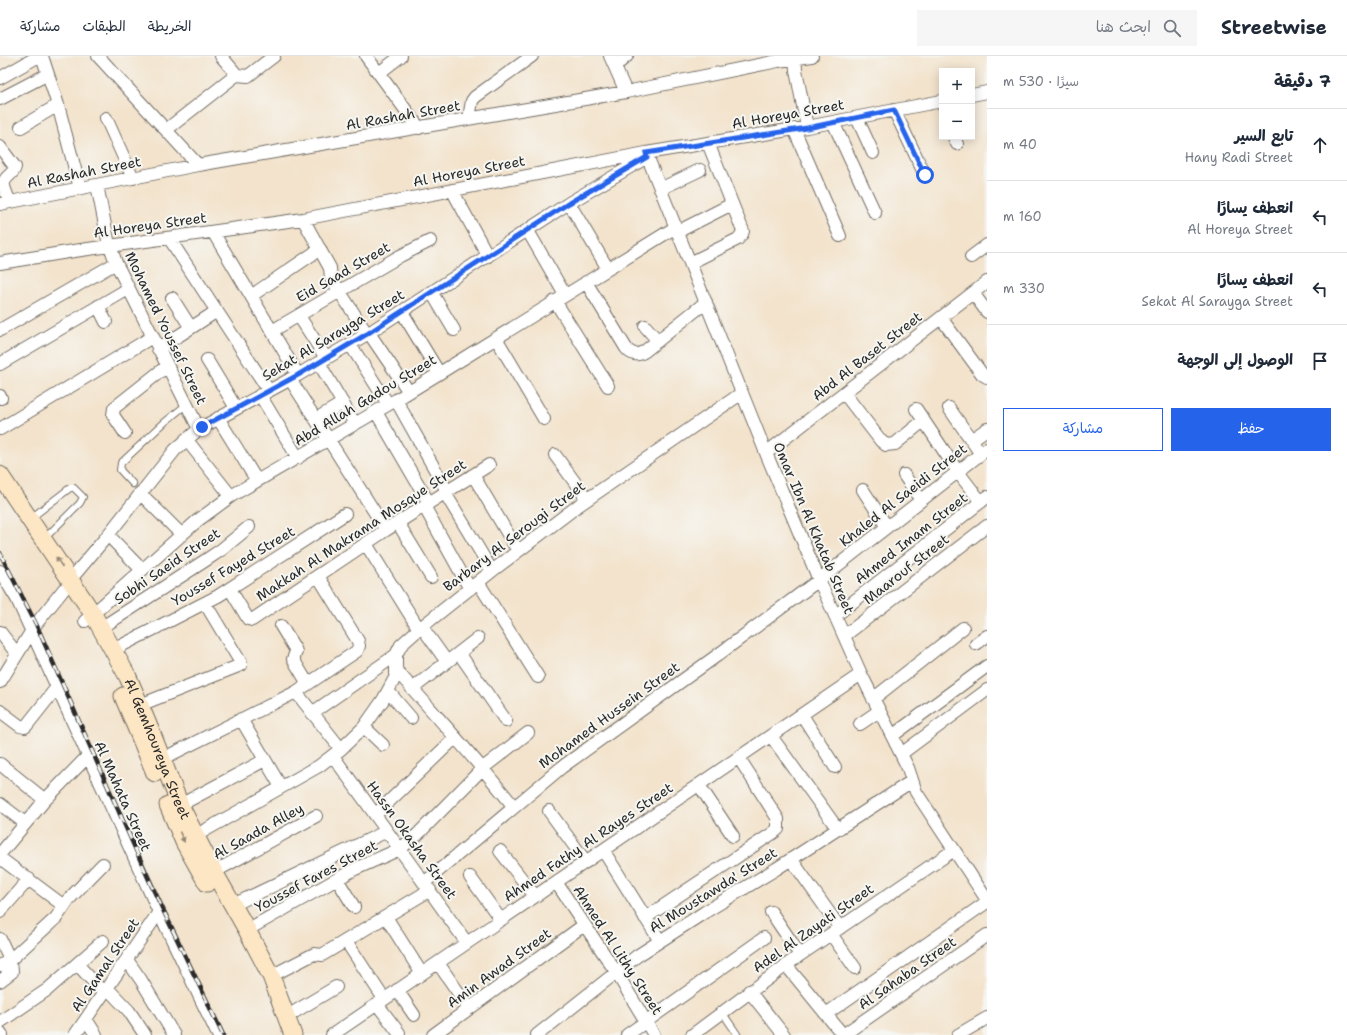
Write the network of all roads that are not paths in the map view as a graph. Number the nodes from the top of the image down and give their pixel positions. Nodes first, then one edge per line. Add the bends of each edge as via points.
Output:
1 (39, 56) edge
2 (42, 56) edge
3 (98, 56) edge
4 (221, 56) edge
5 (274, 56) edge
6 (366, 56) edge
7 (401, 56) edge
8 (532, 56) edge
9 (627, 56) edge
10 (812, 56) edge
11 (612, 61) edge
12 (795, 62) edge
13 (379, 73) junction
14 (48, 74) junction
15 (237, 75) junction
16 (0, 78) edge
17 (626, 92) junction
18 (987, 92) edge
19 (975, 94) edge
20 (0, 99) edge
21 (58, 105) junction
22 (939, 105) edge
23 (894, 110) junction
24 (106, 118) dead end
25 (469, 118) junction
26 (857, 118) junction
27 (833, 122) junction
28 (806, 123) junction
29 (21, 126) dead end
30 (419, 128) junction
31 (166, 130) junction
32 (794, 130) junction
33 (708, 143) junction
34 (0, 146) edge
35 (873, 153) dead end
36 (646, 155) junction
37 (198, 165) junction
38 (700, 170) dead end
39 (925, 175) dead end
40 (133, 178) junction
41 (97, 185) junction
42 (80, 188) junction
43 (660, 189) junction
44 (452, 190) junction
45 (5, 203) edge
46 (569, 203) junction
47 (732, 204) junction
48 (875, 213) dead end
49 (303, 219) junction
50 (676, 229) junction
51 (528, 231) junction
52 (213, 232) junction
53 (840, 236) dead end
54 (169, 238) junction
55 (430, 241) dead end
56 (108, 243) junction
57 (987, 245) edge
58 (320, 249) junction
59 (488, 256) junction
60 (971, 257) dead end
61 (0, 263) edge
62 (116, 263) junction
63 (690, 263) junction
64 (608, 269) junction
65 (586, 282) junction
66 (987, 282) edge
67 (128, 289) junction
68 (339, 292) junction
69 (432, 293) junction
70 (973, 293) junction
71 (251, 296) junction
72 (172, 298) dead end
73 (560, 298) junction
74 (706, 302) junction
75 (98, 306) junction
76 (217, 311) junction
77 (402, 312) junction
78 (987, 312) edge
79 (299, 316) junction
80 (941, 318) junction
81 (106, 322) dead end
82 (645, 326) dead end
83 (191, 328) junction
84 (0, 330) edge
85 (454, 330) dead end
86 (272, 331) junction
87 (368, 334) junction
88 (152, 337) junction
89 (496, 338) junction
90 (658, 341) junction
91 (350, 344) junction
92 (158, 349) junction
93 (207, 360) dead end
94 (322, 360) junction
95 (0, 364) edge
96 (167, 366) junction
97 (439, 373) junction
98 (294, 377) junction
99 (987, 377) edge
100 (608, 386) dead end
101 (409, 392) junction
102 (264, 393) junction
103 (742, 393) junction
104 (844, 393) junction
105 (392, 402) junction
106 (343, 403) junction
107 (187, 404) junction
108 (236, 408) junction
109 (949, 408) dead end
110 (916, 409) dead end
111 (376, 412) junction
112 (218, 418) junction
113 (544, 418) dead end
114 (316, 419) junction
115 (924, 421) junction
116 (355, 424) junction
117 (0, 428) edge
118 (199, 429) junction
119 (987, 429) edge
120 (126, 433) dead end
121 (186, 439) junction
122 (329, 439) junction
123 (971, 440) junction
124 (423, 447) junction
125 (984, 452) edge
126 (766, 453) junction
127 (555, 454) dead end
128 (298, 458) junction
129 (403, 458) junction
130 (489, 465) dead end
131 (958, 472) junction
132 (0, 475) edge
133 (473, 475) junction
134 (904, 475) dead end
135 (257, 481) junction
136 (137, 489) junction
137 (863, 490) dead end
138 (446, 492) junction
139 (0, 495) edge
140 (231, 496) junction
141 (587, 499) junction
142 (922, 500) junction
143 (984, 500) edge
144 (427, 504) junction
145 (345, 514) dead end
146 (30, 518) junction
147 (398, 523) junction
148 (987, 526) edge
149 (249, 527) dead end
150 (887, 527) junction
151 (386, 530) junction
152 (108, 535) junction
153 (182, 535) junction
154 (44, 539) junction
155 (366, 544) junction
156 (518, 552) junction
157 (142, 570) junction
158 (0, 571) edge
159 (492, 571) junction
160 (318, 576) junction
161 (431, 577) dead end
162 (819, 580) junction
163 (4, 584) edge
164 (67, 584) junction
165 (474, 585) junction
166 (230, 589) junction
167 (205, 603) junction
168 (835, 616) junction
169 (89, 617) junction
170 (281, 626) dead end
171 (101, 628) junction
172 (420, 628) junction
173 (964, 628) dead end
174 (32, 631) junction
175 (0, 632) edge
176 (844, 636) junction
177 (987, 636) edge
178 (478, 638) dead end
179 (976, 644) dead end
180 (113, 650) junction
181 (459, 653) junction
182 (17, 654) junction
183 (396, 655) junction
184 (447, 662) junction
185 (987, 666) edge
186 (397, 671) junction
187 (861, 674) junction
188 (538, 677) dead end
189 (0, 682) edge
190 (308, 684) junction
191 (57, 687) junction
192 (412, 689) junction
193 (987, 690) edge
194 (388, 691) junction
195 (296, 692) junction
196 (873, 699) junction
197 (140, 705) junction
198 (0, 711) edge
199 (879, 711) junction
200 (312, 713) junction
201 (802, 715) junction
202 (411, 718) dead end
203 (241, 719) junction
204 (506, 721) dead end
205 (860, 724) dead end
206 (364, 727) junction
207 (528, 733) dead end
208 (771, 736) junction
209 (892, 736) junction
210 (455, 738) junction
211 (383, 745) dead end
212 (337, 752) junction
213 (901, 754) junction
214 (88, 756) junction
215 (162, 758) junction
216 (739, 758) junction
217 (265, 760) junction
218 (0, 764) edge
219 (835, 767) dead end
220 (483, 768) junction
221 (912, 780) junction
222 (699, 785) junction
223 (281, 787) junction
224 (45, 800) junction
225 (0, 804) edge
226 (180, 805) junction
227 (514, 807) junction
228 (549, 811) dead end
229 (375, 815) junction
230 (316, 816) dead end
231 (25, 823) junction
232 (837, 828) junction
233 (387, 831) junction
234 (195, 836) junction
235 (733, 836) dead end
236 (400, 849) junction
237 (603, 850) junction
238 (954, 850) junction
239 (500, 851) dead end
240 (0, 854) edge
241 (0, 858) edge
242 (791, 859) junction
243 (586, 862) junction
244 (103, 864) dead end
245 (214, 872) junction
246 (470, 877) dead end
247 (29, 879) junction
248 (337, 879) junction
249 (556, 882) junction
250 (427, 887) junction
251 (535, 896) junction
252 (987, 901) edge
253 (233, 905) junction
254 (64, 906) junction
255 (354, 908) dead end
256 (0, 912) edge
257 (159, 912) junction
258 (771, 912) dead end
259 (386, 916) junction
260 (645, 918) junction
261 (501, 920) junction
262 (584, 925) junction
263 (247, 930) junction
264 (835, 931) junction
265 (987, 935) edge
266 (764, 938) dead end
267 (0, 939) edge
268 (103, 941) dead end
269 (346, 941) junction
270 (660, 941) junction
271 (467, 942) junction
272 (800, 955) junction
273 (127, 960) junction
274 (6, 963) edge
275 (438, 963) junction
276 (77, 964) junction
277 (786, 965) junction
278 (855, 968) dead end
279 (616, 972) junction
280 (422, 974) junction
281 (271, 976) junction
282 (0, 981) edge
283 (336, 987) dead end
284 (397, 990) junction
285 (106, 991) junction
286 (749, 992) junction
287 (381, 1001) junction
288 (469, 1008) junction
289 (722, 1012) junction
290 (826, 1014) junction
291 (414, 1015) dead end
292 (286, 1017) junction
293 (987, 1018) edge
294 (86, 1019) junction
295 (0, 1022) edge
296 (646, 1022) junction
297 (0, 1032) edge
298 (777, 1033) edge
299 (399, 1034) dead end
300 (542, 1034) edge
301 (737, 1034) dead end
302 (2, 1035) edge
303 (74, 1035) edge
304 (96, 1035) edge
305 (146, 1035) edge
306 (174, 1035) edge
307 (218, 1035) edge
308 (283, 1035) edge
309 (293, 1035) edge
310 (332, 1035) edge
311 (432, 1035) edge
312 (627, 1035) edge
313 (654, 1035) edge
314 (692, 1035) edge
315 (843, 1035) edge
316 (958, 1035) edge

1 - 16 street
2 - 14 street
3 - 31 street
4 - 15 street
5 - 15 street via 248,76
6 - 13 street
7 - 13 street
8 - 25 street via 475,97
9 - 11 street
10 - 12 street, Al Rashah Street
11 - 17 street
12 - 17 street, Al Rashah Street
12 - 28 street
13 - 30 street
14 - 20 street
14 - 21 street
15 - 31 street
17 - 25 street, Al Rashah Street
18 - 19 street
21 - 29 street
21 - 42 street
22 - 23 street, Al Horeya Street
23 - 26 street, Al Horeya Street
23 - 39 street
24 - 40 street
25 - 30 street, Al Rashah Street
26 - 27 street, Al Horeya Street
26 - 35 street
27 - 28 street, Al Horeya Street
27 - 48 street
28 - 32 street, Al Horeya Street
30 - 37 street, Al Rashah Street
31 - 37 street
32 - 33 street, Al Horeya Street
32 - 53 street
33 - 36 street, Al Horeya Street
33 - 47 street
34 - 45 street via 15,167 14,173 4,183
36 - 43 street, Omar Ibn Al Khatab Street
36 - 44 street, Al Horeya Street
36 - 46 street, Sekat Al Sarayga Street
37 - 40 street, Al Rashah Street
38 - 43 street
40 - 41 street, Al Rashah Street
41 - 42 street, Al Rashah Street
41 - 56 street, Mohamed Youssef Street
42 - 45 street, Al Rashah Street
43 - 50 street, Omar Ibn Al Khatab Street
44 - 49 street, Al Horeya Street
44 - 59 street
46 - 51 street, Sekat Al Sarayga Street
46 - 64 street
47 - 50 street, Abd Allah Gadou Street
47 - 63 street via 742,234 738,239
49 - 52 street, Al Horeya Street
49 - 58 street
50 - 63 street, Omar Ibn Al Khatab Street
50 - 64 street, Abd Allah Gadou Street
51 - 59 street, Sekat Al Sarayga Street
51 - 73 street
52 - 54 street, Al Horeya Street
52 - 71 street
54 - 56 street, Al Horeya Street
54 - 76 street
55 - 68 street, Eid Saad Street
56 - 61 street, Al Horeya Street
56 - 62 street, Mohamed Youssef Street
57 - 60 street
58 - 68 street
58 - 71 street
59 - 69 street, Sekat Al Sarayga Street
62 - 67 street, Mohamed Youssef Street
62 - 84 street
63 - 74 street, Omar Ibn Al Khatab Street
64 - 65 street, Abd Allah Gadou Street
65 - 73 street, Abd Allah Gadou Street
65 - 90 street via 628,351 642,353
66 - 70 street, Abd Al Baset Street
67 - 75 street
67 - 88 street, Mohamed Youssef Street
68 - 79 street, Eid Saad Street
68 - 87 street
69 - 77 street, Sekat Al Sarayga Street
69 - 85 street
70 - 78 street
70 - 80 street, Abd Al Baset Street
71 - 86 street
72 - 83 street
73 - 89 street, Abd Allah Gadou Street
73 - 100 street
74 - 90 street
74 - 103 street, Omar Ibn Al Khatab Street
75 - 81 street
75 - 95 street
76 - 83 street
76 - 102 street
77 - 87 street, Sekat Al Sarayga Street
77 - 97 street
79 - 86 street, Eid Saad Street
79 - 94 street
80 - 99 street via 982,374
80 - 104 street, Abd Al Baset Street
82 - 90 street
83 - 92 street
86 - 98 street
87 - 91 street, Sekat Al Sarayga Street
87 - 101 street
88 - 92 street, Mohamed Youssef Street
88 - 117 street
89 - 97 street, Abd Allah Gadou Street
89 - 113 street
91 - 94 street, Sekat Al Sarayga Street
91 - 105 street
92 - 96 street, Mohamed Youssef Street
93 - 108 street
94 - 98 street, Sekat Al Sarayga Street
94 - 106 street
96 - 107 street, Mohamed Youssef Street
96 - 120 street via 114,408 113,415
97 - 101 street, Abd Allah Gadou Street
98 - 102 street, Sekat Al Sarayga Street
98 - 114 street
101 - 105 street, Abd Allah Gadou Street
102 - 108 street, Sekat Al Sarayga Street
102 - 128 street
103 - 126 street, Omar Ibn Al Khatab Street
103 - 141 street, Barbary Al Serougi Street
104 - 115 street via 881,442 886,445 895,444
104 - 126 street, Abd Al Baset Street
105 - 111 street, Abd Allah Gadou Street
105 - 124 street
106 - 114 street
106 - 116 street
107 - 118 street, Mohamed Youssef Street
107 - 136 lane via 121,463 120,470
108 - 112 street, Sekat Al Sarayga Street
109 - 123 street
110 - 115 street
111 - 116 street, Abd Allah Gadou Street
111 - 129 street
112 - 118 street, Sekat Al Sarayga Street
112 - 135 street
114 - 122 street
115 - 131 street
116 - 122 street, Abd Allah Gadou Street
118 - 121 street, Sekat Al Sarayga Street
119 - 123 street
121 - 136 street, Sekat Al Sarayga Street
121 - 140 street
122 - 128 street, Abd Allah Gadou Street
122 - 151 street
123 - 125 street
124 - 129 street
124 - 138 street
125 - 131 street, Khaled Al Saeidi Street
126 - 162 street, Omar Ibn Al Khatab Street
127 - 141 street
128 - 135 street, Abd Allah Gadou Street
129 - 144 street
130 - 133 street, Makkah Al Makrama Mosque Street
131 - 142 street, Khaled Al Saeidi Street
131 - 143 street
132 - 146 main road, Al Gemhoureya Street
133 - 138 street, Makkah Al Makrama Mosque Street
133 - 156 street
134 - 142 street
135 - 140 street, Abd Allah Gadou Street
136 - 152 street, Sekat Al Sarayga Street
136 - 153 street
137 - 150 street
138 - 144 street, Makkah Al Makrama Mosque Street
138 - 159 street
139 - 164 main road, Al Gemhoureya Street
140 - 153 street, Abd Allah Gadou Street
141 - 156 street, Barbary Al Serougi Street
142 - 150 street, Khaled Al Saeidi Street
143 - 168 street, Ahmed Imam Street
144 - 147 street, Makkah Al Makrama Mosque Street
144 - 165 street
145 - 166 street, Youssef Fayed Street
146 - 154 main road, Al Gemhoureya Street
146 - 154 lane via 70,488 74,488 83,497
147 - 151 street, Makkah Al Makrama Mosque Street
147 - 161 street
148 - 176 street, Maarouf Street
149 - 171 street, Sobhi Saeid Street via 221,550
150 - 162 street, Khaled Al Saeidi Street
151 - 155 street, Makkah Al Makrama Mosque Street
152 - 157 street
152 - 164 street, Sekat Al Sarayga Street
153 - 157 street, Abd Allah Gadou Street
164 -> 154 main road, Al Gemhoureya Street
155 - 160 street, Makkah Al Makrama Mosque Street
155 - 172 street
156 - 159 street, Barbary Al Serougi Street
157 - 169 street, Abd Allah Gadou Street
158 - 163 street, Al Mahata Street
159 - 165 street, Barbary Al Serougi Street
160 - 166 street, Makkah Al Makrama Mosque Street via 250,620
160 - 190 street via 359,646 355,653
162 - 168 street, Omar Ibn Al Khatab Street
162 - 227 street, Mohamed Hussein Street via 580,754
163 - 174 street, Al Mahata Street via 17,599
164 - 169 main road, Al Gemhoureya Street
164 - 174 street, Sekat Al Sarayga Street
165 - 172 street, Barbary Al Serougi Street
165 - 188 street
166 - 167 street, Youssef Fayed Street
167 - 180 street, Youssef Fayed Street
167 - 197 street via 241,665
168 - 176 street, Omar Ibn Al Khatab Street
169 - 171 main road, Al Gemhoureya Street
169 -> 308 main road, Al Gemhoureya Street via 184,842 239,935 262,982
170 - 190 street via 295,649 293,659
171 - 180 main road, Al Gemhoureya Street
172 - 183 street, Barbary Al Serougi Street via 401,645
172 - 184 street
173 - 196 street
174 - 182 street, Sekat Al Sarayga Street
174 - 191 street, Al Mahata Street
175 - 182 street
176 - 187 street, Omar Ibn Al Khatab Street
177 - 179 street
178 - 181 street
180 - 197 main road, Al Gemhoureya Street
181 - 184 street
181 - 204 street
182 - 189 street, Sekat Al Sarayga Street
183 - 186 street
183 - 200 street, Barbary Al Serougi Street
184 - 192 street
185 - 209 street
186 - 192 street
186 - 194 street
187 - 196 street, Omar Ibn Al Khatab Street
187 - 201 street, Ahmed Fathy Al Rayes Street
190 - 195 street
191 - 198 street via 25,727
191 - 214 street, Al Mahata Street
192 - 210 street
193 - 213 street
194 - 202 street
194 - 206 street
195 - 200 street, Hassn Okasha Street
195 - 203 street
196 - 199 street, Omar Ibn Al Khatab Street
197 - 215 main road, Al Gemhoureya Street
199 - 205 street
199 - 209 street, Omar Ibn Al Khatab Street
200 - 212 street, Hassn Okasha Street
201 - 208 street, Ahmed Fathy Al Rayes Street
201 - 219 street
203 - 215 street
203 - 217 street
206 - 211 street
206 - 212 street
207 - 220 street, Youssef Fares Street
208 - 216 street, Ahmed Fathy Al Rayes Street
208 - 232 street
209 - 213 street, Omar Ibn Al Khatab Street
210 - 220 street
210 - 229 street
212 - 223 street via 319,766
212 - 229 street, Hassn Okasha Street
213 - 221 street, Omar Ibn Al Khatab Street
214 - 224 street
214 - 257 street, Al Mahata Street
215 - 226 main road, Al Gemhoureya Street
216 - 222 street, Ahmed Fathy Al Rayes Street
216 - 260 street via 778,819 778,829
217 - 223 street
217 - 226 street
218 - 224 street
220 - 227 street
220 - 236 street, Youssef Fares Street
221 - 232 street, Al Moustawda' Street
221 - 238 street, Omar Ibn Al Khatab Street via 920,799
222 - 235 street
222 - 237 street, Ahmed Fathy Al Rayes Street
223 - 234 street
224 - 231 street
225 - 231 street
226 - 234 main road, Al Gemhoureya Street
227 - 250 street, Mohamed Hussein Street
228 - 243 street
229 - 233 street, Hassn Okasha Street
230 - 245 street, Al Saada Alley
231 - 240 street
232 - 242 street, Al Moustawda' Street
233 - 236 street, Hassn Okasha Street
233 - 253 street
234 - 245 main road, Al Gemhoureya Street
236 - 248 street, Youssef Fares Street
236 - 250 street, Hassn Okasha Street
237 - 243 street, Ahmed Fathy Al Rayes Street
237 - 260 street
238 - 252 street, Omar Ibn Al Khatab Street
238 - 264 street, Adel Al Zayati Street
239 - 251 street
241 - 247 street
242 - 264 street
242 - 270 street, Al Moustawda' Street
243 - 249 street, Ahmed Fathy Al Rayes Street
244 - 254 street
245 - 253 main road, Al Gemhoureya Street
246 - 261 street
247 - 254 street
247 - 256 street
248 - 255 street
248 - 263 street, Youssef Fares Street
249 - 251 street, Ahmed Fathy Al Rayes Street
249 - 262 street, Ahmed Al Lithy Street
250 - 259 street, Mohamed Hussein Street
250 - 271 street, Hassn Okasha Street
251 - 261 street, Ahmed Fathy Al Rayes Street
252 - 290 street
253 - 263 main road, Al Gemhoureya Street
254 - 274 street via 56,918
257 - 273 street, Al Gamal Street
257 - 307 street, Al Mahata Street
258 - 272 street
259 - 269 street, Mohamed Hussein Street
259 - 280 street
260 - 270 street
261 - 271 street, Ahmed Fathy Al Rayes Street
262 - 279 street, Ahmed Al Lithy Street
262 - 288 street, Amin Awad Street
263 - 281 main road, Al Gemhoureya Street
264 - 272 street, Adel Al Zayati Street
264 - 278 street
265 - 315 street, Al Sahaba Street
266 - 296 street
267 - 274 street
268 - 276 street
269 - 281 street, Mohamed Hussein Street via 322,955 314,954
269 - 287 street
270 - 279 street, Al Moustawda' Street
271 - 275 street, Ahmed Fathy Al Rayes Street
272 - 277 street, Adel Al Zayati Street
273 - 285 street, Al Gamal Street
273 - 306 street
274 - 282 street via 12,972
275 - 280 street, Ahmed Fathy Al Rayes Street
275 - 288 street
276 - 285 street
276 - 295 street via 47,990
277 - 286 street, Adel Al Zayati Street
277 - 290 street
279 - 296 street, Ahmed Al Lithy Street
279 - 300 street, Al Moustawda' Street
280 - 284 street, Ahmed Fathy Al Rayes Street
281 - 292 main road, Al Gemhoureya Street
283 - 292 street
284 - 287 street, Ahmed Fathy Al Rayes Street
284 - 291 street
285 - 294 street, Al Gamal Street
285 - 305 street via 129,1011
286 - 289 street, Adel Al Zayati Street
286 - 298 street
287 - 299 street
287 - 310 street, Ahmed Fathy Al Rayes Street
288 - 311 street, Amin Awad Street
289 - 301 lane
289 - 314 street, Adel Al Zayati Street
290 - 315 street
292 - 309 main road, Al Gemhoureya Street
293 - 316 street
294 - 303 street, Al Gamal Street
294 - 304 street
296 - 312 street
296 - 313 street, Ahmed Al Lithy Street
297 - 302 street

